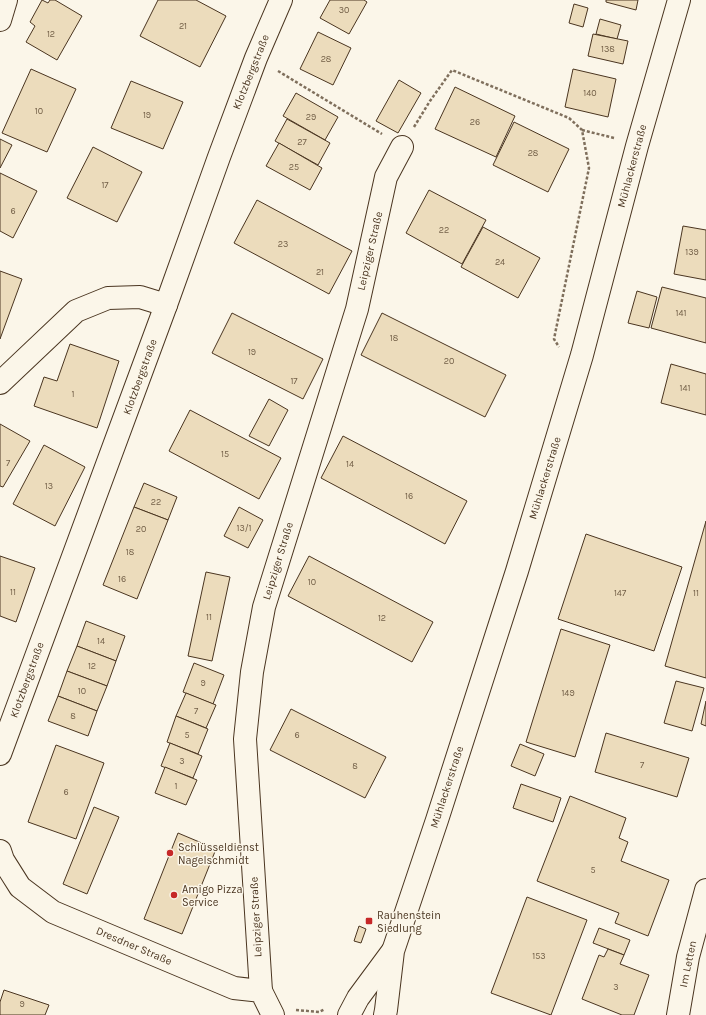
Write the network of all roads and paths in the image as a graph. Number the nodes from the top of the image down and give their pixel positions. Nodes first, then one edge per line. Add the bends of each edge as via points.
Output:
1 (6, 0) edge
2 (281, 0) edge
3 (678, 0) edge
4 (0, 20) edge
5 (256, 58) junction
6 (582, 130) junction
7 (614, 138) dead end
8 (402, 147) junction
9 (166, 305) junction
10 (582, 355) junction
11 (0, 383) edge
12 (0, 754) edge
13 (2, 856) edge
14 (706, 890) edge
15 (393, 951) junction
16 (261, 991) junction
17 (273, 1015) edge
18 (349, 1015) edge
19 (385, 1015) edge
20 (678, 1015) edge

1 - 4 street
2 - 5 street, Klotzbergstraße
3 - 10 street, Mühlackerstraße
5 - 8 path
5 - 9 street, Klotzbergstraße
6 - 7 path
6 - 8 path via 569,118 452,70
6 - 10 path via 589,168 554,339 558,347
8 - 16 street, Leipziger Straße via 386,177 357,309 264,607 252,672 245,739
9 - 11 street via 140,297 108,298 76,311
9 - 12 street, Klotzbergstraße
10 - 15 street, Mühlackerstraße via 517,571
13 - 16 street, Dresdner Straße via 20,887 53,912 234,988
14 - 20 street, Im Letten via 688,957
15 - 18 street, Mühlackerstraße via 358,998
15 - 19 street, Mühlackerstraße
16 - 17 street

